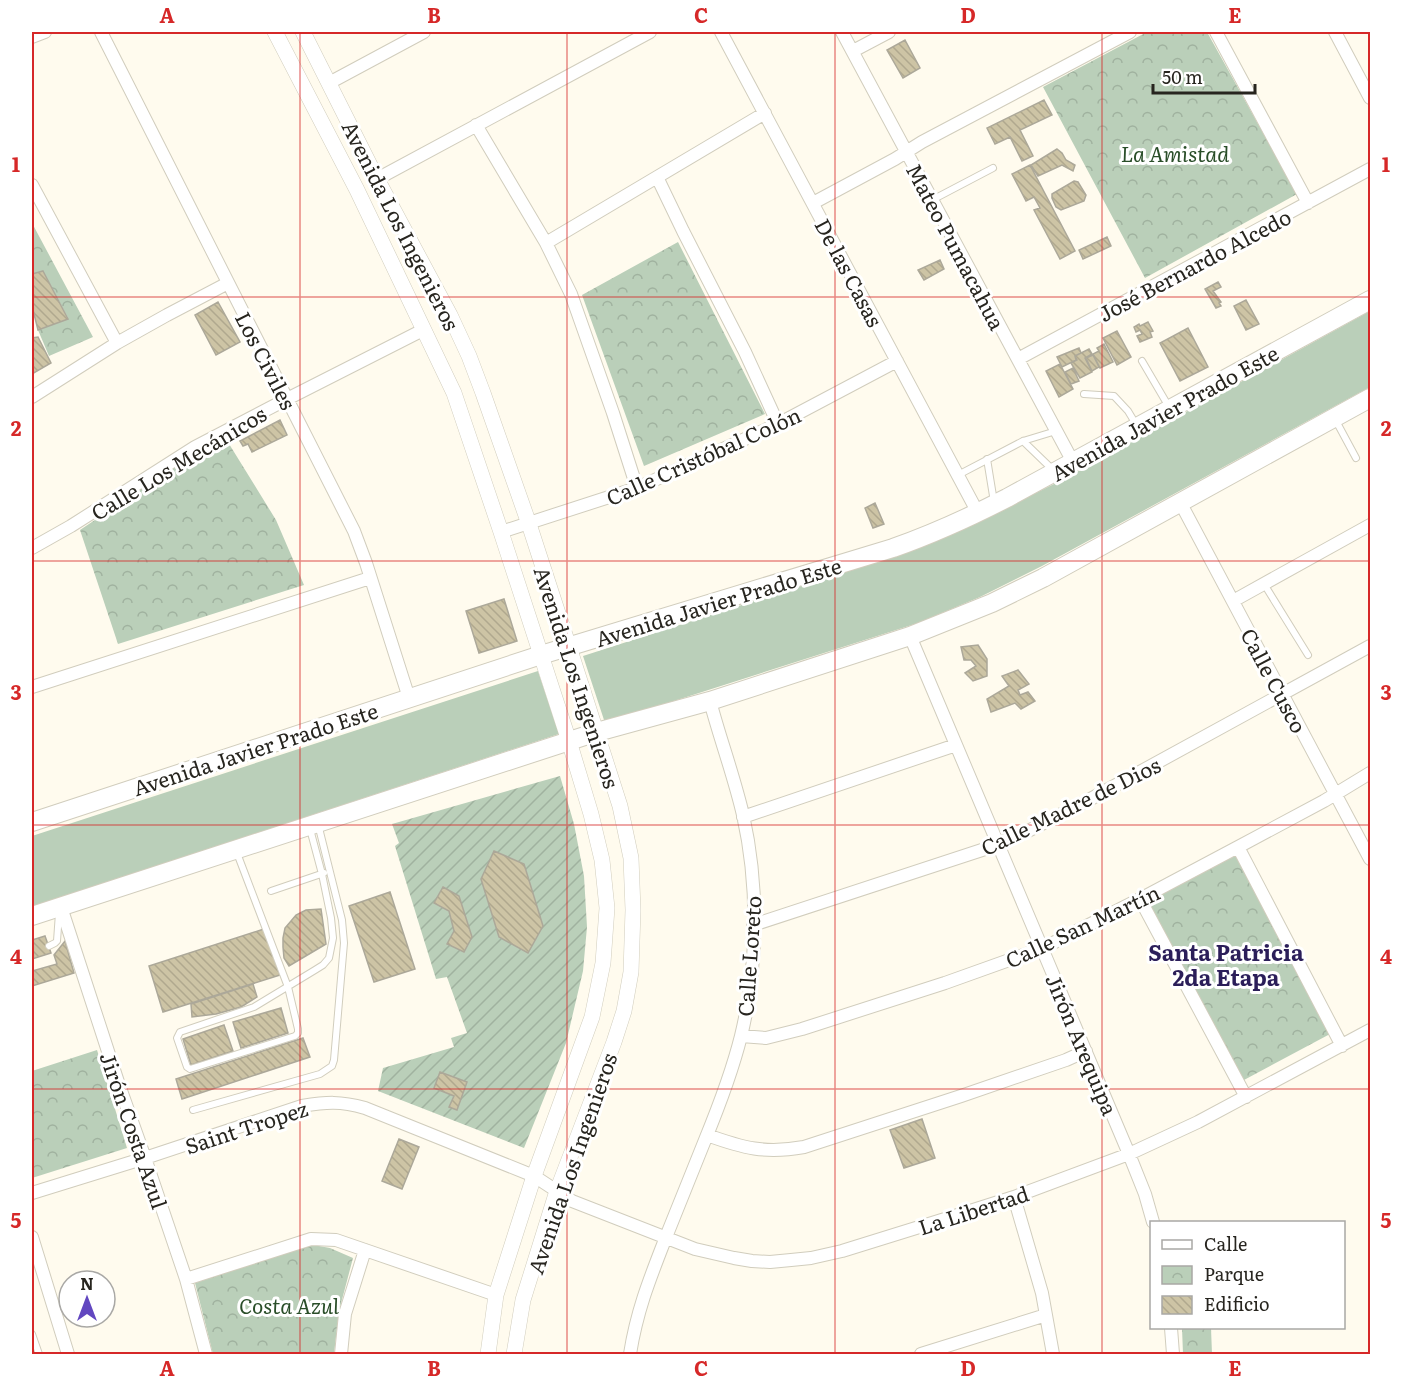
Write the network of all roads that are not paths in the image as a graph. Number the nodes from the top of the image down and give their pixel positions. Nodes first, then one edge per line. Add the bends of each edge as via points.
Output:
1 (45, 32) edge
2 (101, 32) edge
3 (275, 32) edge
4 (303, 32) edge
5 (424, 32) edge
6 (650, 32) edge
7 (721, 32) edge
8 (842, 32) edge
9 (889, 32) edge
10 (1130, 32) edge
11 (1216, 32) edge
12 (1335, 32) edge
13 (32, 37) edge
14 (853, 51) junction
15 (329, 83) junction
16 (1371, 98) edge
17 (765, 113) junction
18 (476, 125) junction
19 (907, 152) junction
20 (993, 168) dead end
21 (1371, 169) edge
22 (657, 177) junction
23 (377, 179) junction
24 (32, 185) edge
25 (932, 200) junction
26 (813, 203) junction
27 (1308, 203) junction
28 (546, 243) junction
29 (228, 283) junction
30 (1371, 300) edge
31 (423, 330) junction
32 (117, 344) junction
33 (1018, 359) junction
34 (897, 361) junction
35 (1142, 362) dead end
36 (1084, 394) dead end
37 (32, 397) edge
38 (1371, 398) edge
39 (287, 399) junction
40 (1169, 409) junction
41 (1334, 418) junction
42 (778, 424) junction
43 (1137, 426) junction
44 (1056, 431) junction
45 (1023, 441) junction
46 (1356, 458) dead end
47 (987, 459) junction
48 (1073, 462) junction
49 (1054, 472) junction
50 (957, 475) junction
51 (638, 488) junction
52 (1180, 502) junction
53 (995, 504) junction
54 (978, 513) junction
55 (529, 524) junction
56 (1371, 525) edge
57 (501, 532) junction
58 (32, 548) edge
59 (370, 578) junction
60 (1264, 584) junction
61 (1233, 601) junction
62 (910, 636) junction
63 (1371, 646) edge
64 (569, 647) junction
65 (541, 655) junction
66 (1308, 655) dead end
67 (32, 687) edge
68 (1282, 694) junction
69 (409, 698) junction
70 (710, 701) junction
71 (597, 732) junction
72 (568, 741) junction
73 (956, 745) junction
74 (1371, 773) edge
75 (1335, 794) junction
76 (743, 817) junction
77 (32, 822) edge
78 (313, 824) junction
79 (998, 844) junction
80 (1238, 847) junction
81 (236, 850) junction
82 (1371, 858) edge
83 (330, 871) junction
84 (322, 874) junction
85 (271, 891) dead end
86 (1140, 899) junction
87 (60, 907) junction
88 (32, 916) edge
89 (753, 925) junction
90 (49, 946) dead end
91 (1042, 948) junction
92 (288, 987) junction
93 (1371, 1030) edge
94 (741, 1036) junction
95 (1342, 1046) junction
96 (1086, 1051) junction
97 (1246, 1097) junction
98 (193, 1110) dead end
99 (707, 1135) junction
100 (1129, 1154) junction
101 (145, 1158) junction
102 (534, 1176) junction
103 (557, 1191) junction
104 (32, 1193) edge
105 (1014, 1197) junction
106 (1153, 1221) edge
107 (32, 1237) edge
108 (666, 1239) junction
109 (365, 1250) junction
110 (186, 1279) junction
111 (496, 1296) junction
112 (1046, 1315) junction
113 (1171, 1329) edge
114 (32, 1334) edge
115 (39, 1354) edge
116 (68, 1354) edge
117 (206, 1354) edge
118 (341, 1354) edge
119 (488, 1354) edge
120 (514, 1354) edge
121 (630, 1354) edge
122 (921, 1354) edge
123 (1053, 1354) edge
124 (1173, 1354) edge

1 - 13 street
2 - 29 street, Los Civiles
3 - 31 street, Avenida Los Ingenieros via 357,190
4 - 15 street, Avenida Los Ingenieros
5 - 15 street
6 - 18 street
7 - 17 street, De las Casas
8 - 14 street, Mateo Pumacahua
9 - 14 street
10 - 19 street
11 - 27 street
12 - 16 street
14 - 19 street, Mateo Pumacahua
15 - 23 street, Avenida Los Ingenieros
17 - 22 street
17 - 26 street, De las Casas
18 - 23 street
18 - 28 street
19 - 25 street, Mateo Pumacahua
19 - 26 street
20 - 25 lane
21 - 27 street, José Bernardo Alcedo
22 - 28 street
22 - 42 street
23 - 55 street, Avenida Los Ingenieros via 469,356
24 - 32 street
25 - 33 street, Mateo Pumacahua
26 - 34 street, De las Casas
27 - 33 street, José Bernardo Alcedo
28 - 51 street via 571,294
29 - 32 street
29 - 39 street, Los Civiles
30 - 40 main road, Avenida Javier Prado Este
31 - 39 street, Calle Los Mecánicos
31 - 57 street, Avenida Los Ingenieros via 454,393
32 - 37 street
33 - 44 street, Mateo Pumacahua
34 - 42 street, Calle Cristóbal Colón
34 - 50 street, De las Casas
35 - 40 lane
36 - 43 lane via 1114,396
38 - 41 main road
39 - 58 street, Calle Los Mecánicos via 187,452
39 - 59 street, Los Civiles via 350,523
40 - 43 main road, Avenida Javier Prado Este
41 - 46 lane
41 - 52 main road
42 - 51 street, Calle Cristóbal Colón
43 - 48 main road, Avenida Javier Prado Este
44 - 45 lane
44 - 48 street, Mateo Pumacahua
45 - 47 lane
45 - 49 lane
47 - 50 lane
47 - 53 lane
48 - 49 main road, Avenida Javier Prado Este
49 - 53 main road, Avenida Javier Prado Este
50 - 54 street, De las Casas
51 - 55 street, Calle Cristóbal Colón
52 - 61 street, Calle Cusco
52 - 62 main road via 1018,591
53 - 54 main road, Avenida Javier Prado Este
54 - 64 main road, Avenida Javier Prado Este via 893,548
55 - 57 street, Calle Cristóbal Colón
55 - 64 street, Avenida Los Ingenieros
56 - 60 street
57 - 65 street, Avenida Los Ingenieros
59 - 67 street
59 - 69 street, Los Civiles
60 - 61 street
60 - 66 lane
61 - 68 street, Calle Cusco
62 - 70 main road
62 - 73 street, Jirón Arequipa
63 - 68 street, Calle Madre de Dios
64 - 65 main road, Avenida Javier Prado Este
64 - 71 street, Avenida Los Ingenieros
65 - 69 main road, Avenida Javier Prado Este
65 - 72 street, Avenida Los Ingenieros
68 - 75 street, Calle Cusco
68 - 79 street, Calle Madre de Dios via 1085,802
69 - 77 main road, Avenida Javier Prado Este
70 - 71 main road
70 - 76 street, Calle Loreto
71 - 72 main road
71 - 103 street, Avenida Los Ingenieros via 632,858 631,972 614,1042
72 - 78 main road
72 - 102 street, Avenida Los Ingenieros via 602,860 607,908 603,963 592,1017
73 - 76 street
73 - 79 street, Jirón Arequipa
74 - 75 street, Calle San Martín
75 - 80 street, Calle San Martín
75 - 82 street, Calle Cusco
76 - 89 street, Calle Loreto via 751,867
78 - 81 main road
78 - 83 lane
78 - 84 lane
79 - 89 street, Calle Madre de Dios
79 - 91 street, Jirón Arequipa
80 - 86 street, Calle San Martín
80 - 95 street
81 - 87 main road
81 - 92 lane
83 - 84 lane
83 - 98 lane via 344,943 332,1066 321,1074
84 - 85 lane
84 - 92 lane via 331,918 332,949 323,965
86 - 91 street, Calle San Martín
86 - 97 street
87 - 88 main road
87 - 90 lane via 57,941
87 - 101 street, Jirón Costa Azul
89 - 94 street, Calle Loreto
91 - 94 street, Calle San Martín via 794,1031 766,1038
91 - 96 street, Jirón Arequipa
92 - 92 lane via 254,1007 180,1032 177,1038 187,1067 194,1069 295,1036 298,1029
93 - 95 street, La Libertad
94 - 99 street, Calle Loreto
95 - 97 street, La Libertad
96 - 99 street via 804,1147 752,1149
96 - 100 street, Jirón Arequipa
97 - 100 street, La Libertad
99 - 108 street, Calle Loreto
100 - 105 street, La Libertad
100 - 106 street, Jirón Arequipa
101 - 102 street, Saint Tropez via 302,1106 345,1103
101 - 104 street, Saint Tropez
101 - 110 street, Jirón Costa Azul
102 - 103 street, Saint Tropez
102 - 111 street, Avenida Los Ingenieros
103 - 108 street, La Libertad via 572,1201
103 - 120 street, Avenida Los Ingenieros via 523,1300
105 - 108 street, La Libertad via 811,1258 770,1262 734,1258
105 - 112 street
107 - 116 street
108 - 121 street, Calle Loreto via 640,1306
109 - 110 street via 336,1240 311,1239
109 - 111 street
109 - 118 street via 345,1314
110 - 117 street, Jirón Costa Azul
111 - 119 street, Avenida Los Ingenieros
112 - 122 street
112 - 123 street
113 - 124 street
114 - 115 lane

